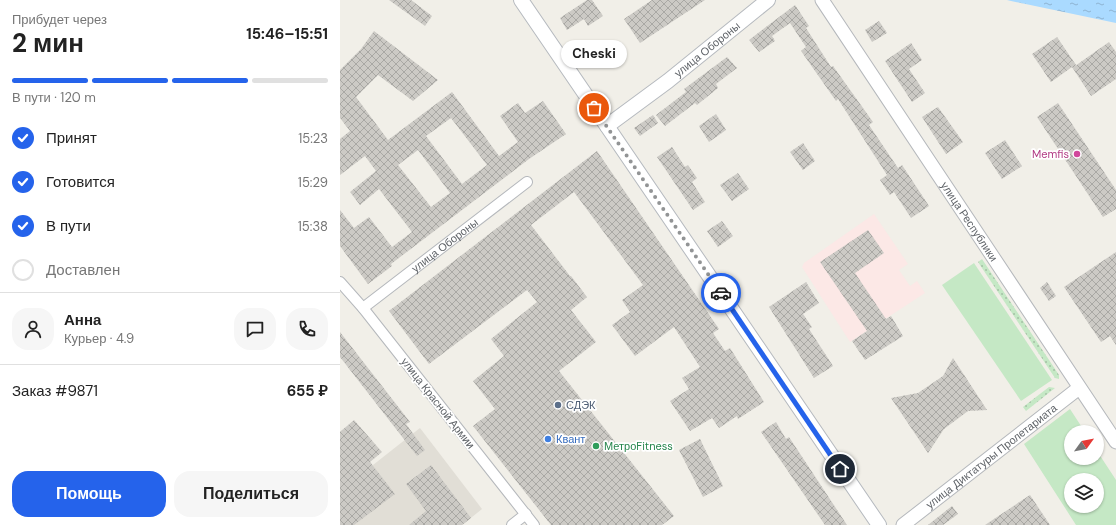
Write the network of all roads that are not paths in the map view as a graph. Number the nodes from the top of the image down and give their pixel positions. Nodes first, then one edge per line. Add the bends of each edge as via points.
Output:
1 (521, 0) edge
2 (768, 0) edge
3 (822, 0) edge
4 (607, 126) junction
5 (527, 182) dead end
6 (340, 282) edge
7 (363, 308) junction
8 (1079, 388) junction
9 (1116, 442) edge
10 (526, 514) junction
11 (512, 525) edge
12 (534, 525) edge
13 (879, 525) edge
14 (903, 525) edge

1 - 4 main road
2 - 4 main road, улица Обороны via 668,81
3 - 8 street, улица Республики
4 - 13 main road
5 - 7 street, улица Обороны
6 - 7 street, улица Красной Армии
7 - 10 street, улица Красной Армии
8 - 9 street, улица Республики
8 - 14 street, улица Диктатуры Пролетариата
10 - 11 street
10 - 12 street, улица Красной Армии

